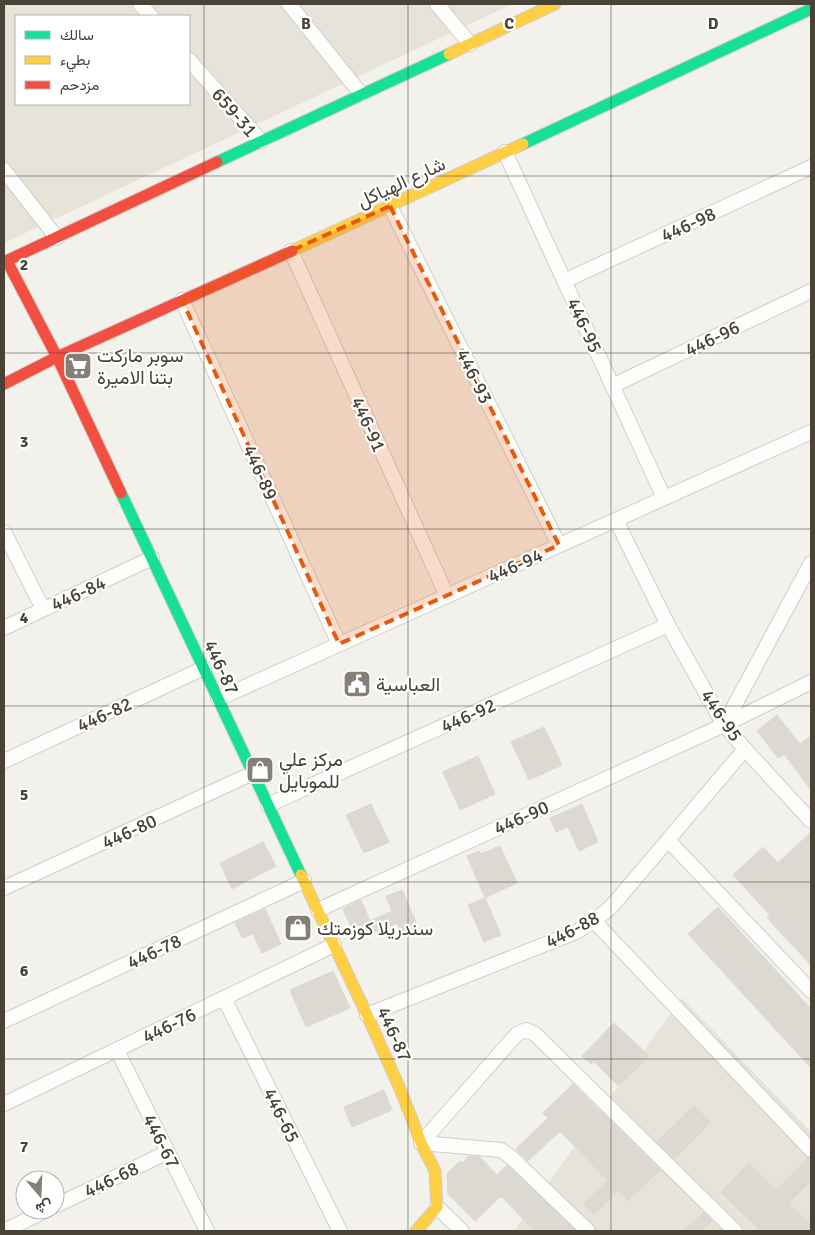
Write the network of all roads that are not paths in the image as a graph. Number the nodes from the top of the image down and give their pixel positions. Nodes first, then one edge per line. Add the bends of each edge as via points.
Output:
1 (140, 4) edge
2 (289, 4) edge
3 (437, 4) edge
4 (555, 4) edge
5 (811, 9) edge
6 (150, 15) edge
7 (470, 44) junction
8 (190, 61) edge
9 (361, 94) junction
10 (261, 141) junction
11 (505, 152) junction
12 (811, 167) edge
13 (4, 170) edge
14 (390, 206) junction
15 (57, 238) junction
16 (290, 251) junction
17 (5, 261) edge
18 (564, 281) junction
19 (811, 291) edge
20 (182, 300) junction
21 (57, 357) junction
22 (4, 384) edge
23 (612, 386) junction
24 (811, 432) edge
25 (664, 498) junction
26 (616, 520) junction
27 (4, 532) edge
28 (559, 545) junction
29 (152, 558) junction
30 (811, 562) edge
31 (447, 596) junction
32 (43, 609) junction
33 (668, 625) junction
34 (4, 628) edge
35 (339, 644) junction
36 (204, 668) junction
37 (811, 682) edge
38 (218, 699) junction
39 (724, 725) junction
40 (745, 749) junction
41 (4, 761) edge
42 (253, 773) junction
43 (268, 805) junction
44 (810, 817) edge
45 (668, 840) junction
46 (304, 881) junction
47 (4, 888) edge
48 (318, 910) junction
49 (594, 921) junction
50 (334, 945) junction
51 (811, 991) edge
52 (224, 998) junction
53 (367, 1015) junction
54 (4, 1021) edge
55 (117, 1050) junction
56 (4, 1104) edge
57 (421, 1143) junction
58 (811, 1150) edge
59 (168, 1152) junction
60 (65, 1201) edge
61 (437, 1206) junction
62 (27, 1220) edge
63 (4, 1231) edge
64 (207, 1231) edge
65 (340, 1231) edge
66 (416, 1231) edge
67 (462, 1231) edge
68 (588, 1231) edge
69 (735, 1231) edge

1 - 6 street
2 - 9 street
3 - 7 street
4 - 7 street
5 - 11 street, شارع الهياكل
7 - 9 street
8 - 10 street, 659-31
9 - 10 street
10 - 15 street
11 - 14 street, شارع الهياكل
11 - 18 street, 446-95
12 - 18 street, 446-98
13 - 15 street
14 - 16 street, شارع الهياكل
14 - 28 street, 446-93
15 - 17 street
16 - 20 street, شارع الهياكل
16 - 31 street, 446-91
17 - 21 street, 446-87
18 - 23 street, 446-95
19 - 23 street, 446-96
20 - 21 street, شارع الهياكل
20 - 35 street, 446-89
21 - 22 street, شارع الهياكل
21 - 29 street, 446-87
23 - 25 street, 446-95
24 - 25 street, 446-94
25 - 26 street, 446-94
26 - 28 street, 446-94
26 - 33 street, 446-95
27 - 32 street
28 - 31 street, 446-94
29 - 32 street, 446-84
29 - 36 street, 446-87
30 - 39 street
31 - 35 street, 446-94
32 - 34 street, 446-84
33 - 39 street, 446-95
33 - 43 street, 446-92
35 - 38 street, 446-94
36 - 38 street, 446-87
36 - 41 street, 446-82
37 - 39 street, 446-90
38 - 42 street, 446-87
39 - 40 street, 446-95
39 - 48 street, 446-90
40 - 44 street, 446-95
40 - 45 street, 446-88
42 - 43 street, 446-87
42 - 47 street, 446-80
43 - 46 street, 446-87
45 - 49 street, 446-88 via 612,906
45 - 51 street
46 - 48 street, 446-87
46 - 54 street, 446-78
48 - 50 street, 446-87
49 - 53 street, 446-88 via 576,932
49 - 58 street
50 - 52 street, 446-76
50 - 53 street, 446-87
52 - 55 street, 446-76
52 - 65 street, 446-65
53 - 57 street, 446-87
55 - 56 street, 446-76
55 - 59 street, 446-67
57 - 61 street, 446-87 via 434,1171
57 - 68 street via 501,1150
57 - 69 street via 517,1034 526,1030 535,1034
59 - 60 street, 446-68
59 - 64 street, 446-67
61 - 66 street
61 - 67 street
62 - 63 street

